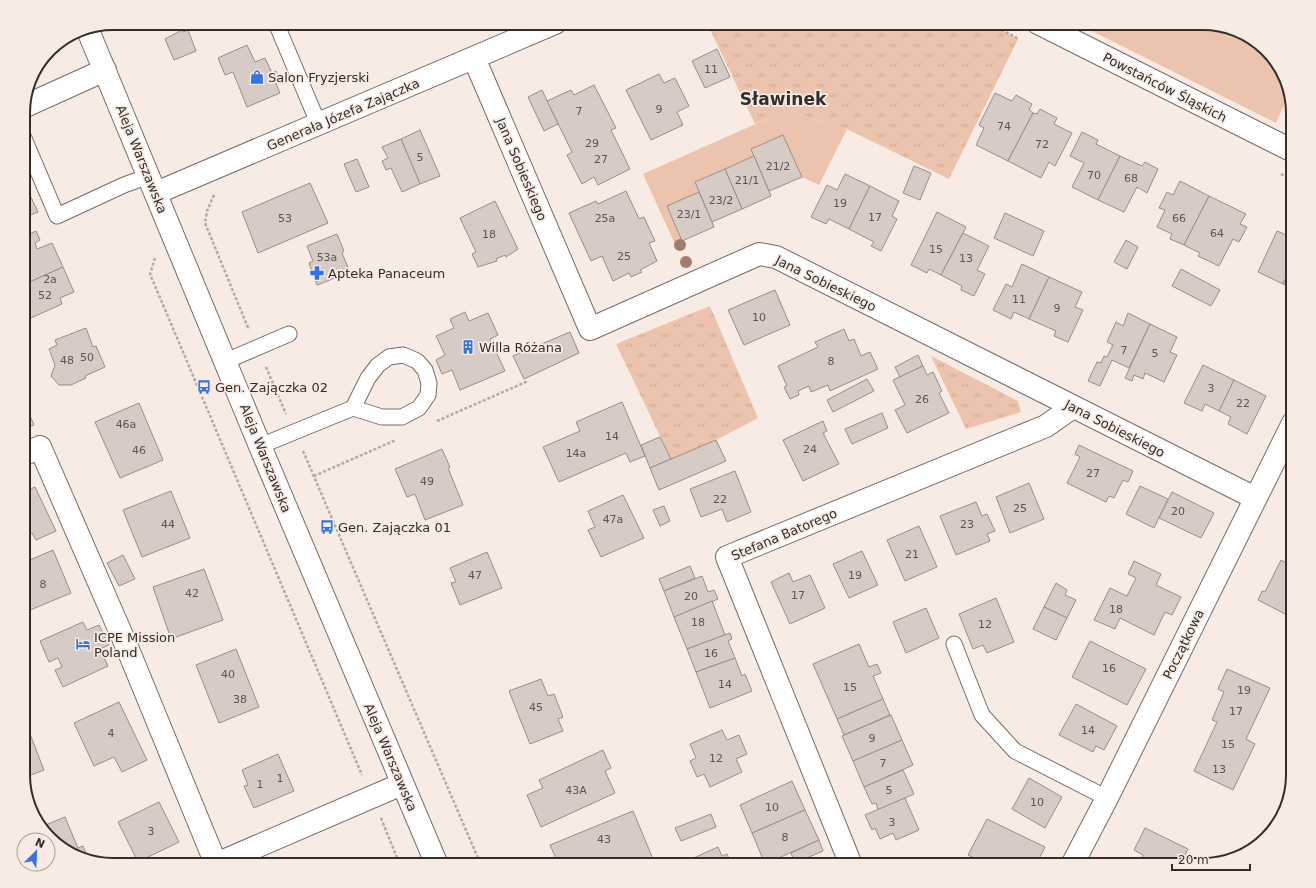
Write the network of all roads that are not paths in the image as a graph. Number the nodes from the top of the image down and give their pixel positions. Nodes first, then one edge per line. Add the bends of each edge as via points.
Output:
1 (279, 30) edge
2 (524, 30) edge
3 (1052, 30) edge
4 (89, 33) edge
5 (474, 58) junction
6 (105, 70) junction
7 (31, 104) edge
8 (319, 125) junction
9 (1286, 147) edge
10 (30, 152) edge
11 (153, 185) junction
12 (289, 334) dead end
13 (226, 361) junction
14 (1073, 407) junction
15 (352, 408) junction
16 (1286, 437) edge
17 (260, 446) junction
18 (30, 452) edge
19 (1255, 498) junction
20 (954, 644) dead end
21 (402, 784) junction
22 (1107, 798) junction
23 (212, 858) edge
24 (231, 858) edge
25 (434, 858) edge
26 (844, 858) edge
27 (1076, 858) edge

1 - 8 lane
2 - 5 street, Generała Józefa Zajączka
3 - 9 street, Powstańców Śląskich
4 - 6 street, Aleja Warszawska
5 - 8 street, Generała Józefa Zajączka
5 - 14 street, Jana Sobieskiego via 590,329 759,254 767,254 776,256
6 - 7 street
6 - 11 street, Aleja Warszawska
8 - 11 street, Generała Józefa Zajączka via 207,171
10 - 11 lane via 57,216 124,185
11 - 13 street, Aleja Warszawska
12 - 13 lane
13 - 17 street, Aleja Warszawska
14 - 19 street, Jana Sobieskiego
14 - 26 street, Stefana Batorego via 1046,426 727,557
15 - 15 lane via 382,417 402,416 419,408 428,395 430,383 425,370 417,361 403,355 389,357 378,365 368,378
15 - 17 lane
16 - 19 street, Początkowa
17 - 21 street, Aleja Warszawska
18 - 23 street via 40,447 127,647
19 - 22 street, Początkowa
20 - 22 lane via 982,715 1015,751
21 - 24 street
21 - 25 street, Aleja Warszawska
22 - 27 street, Początkowa

